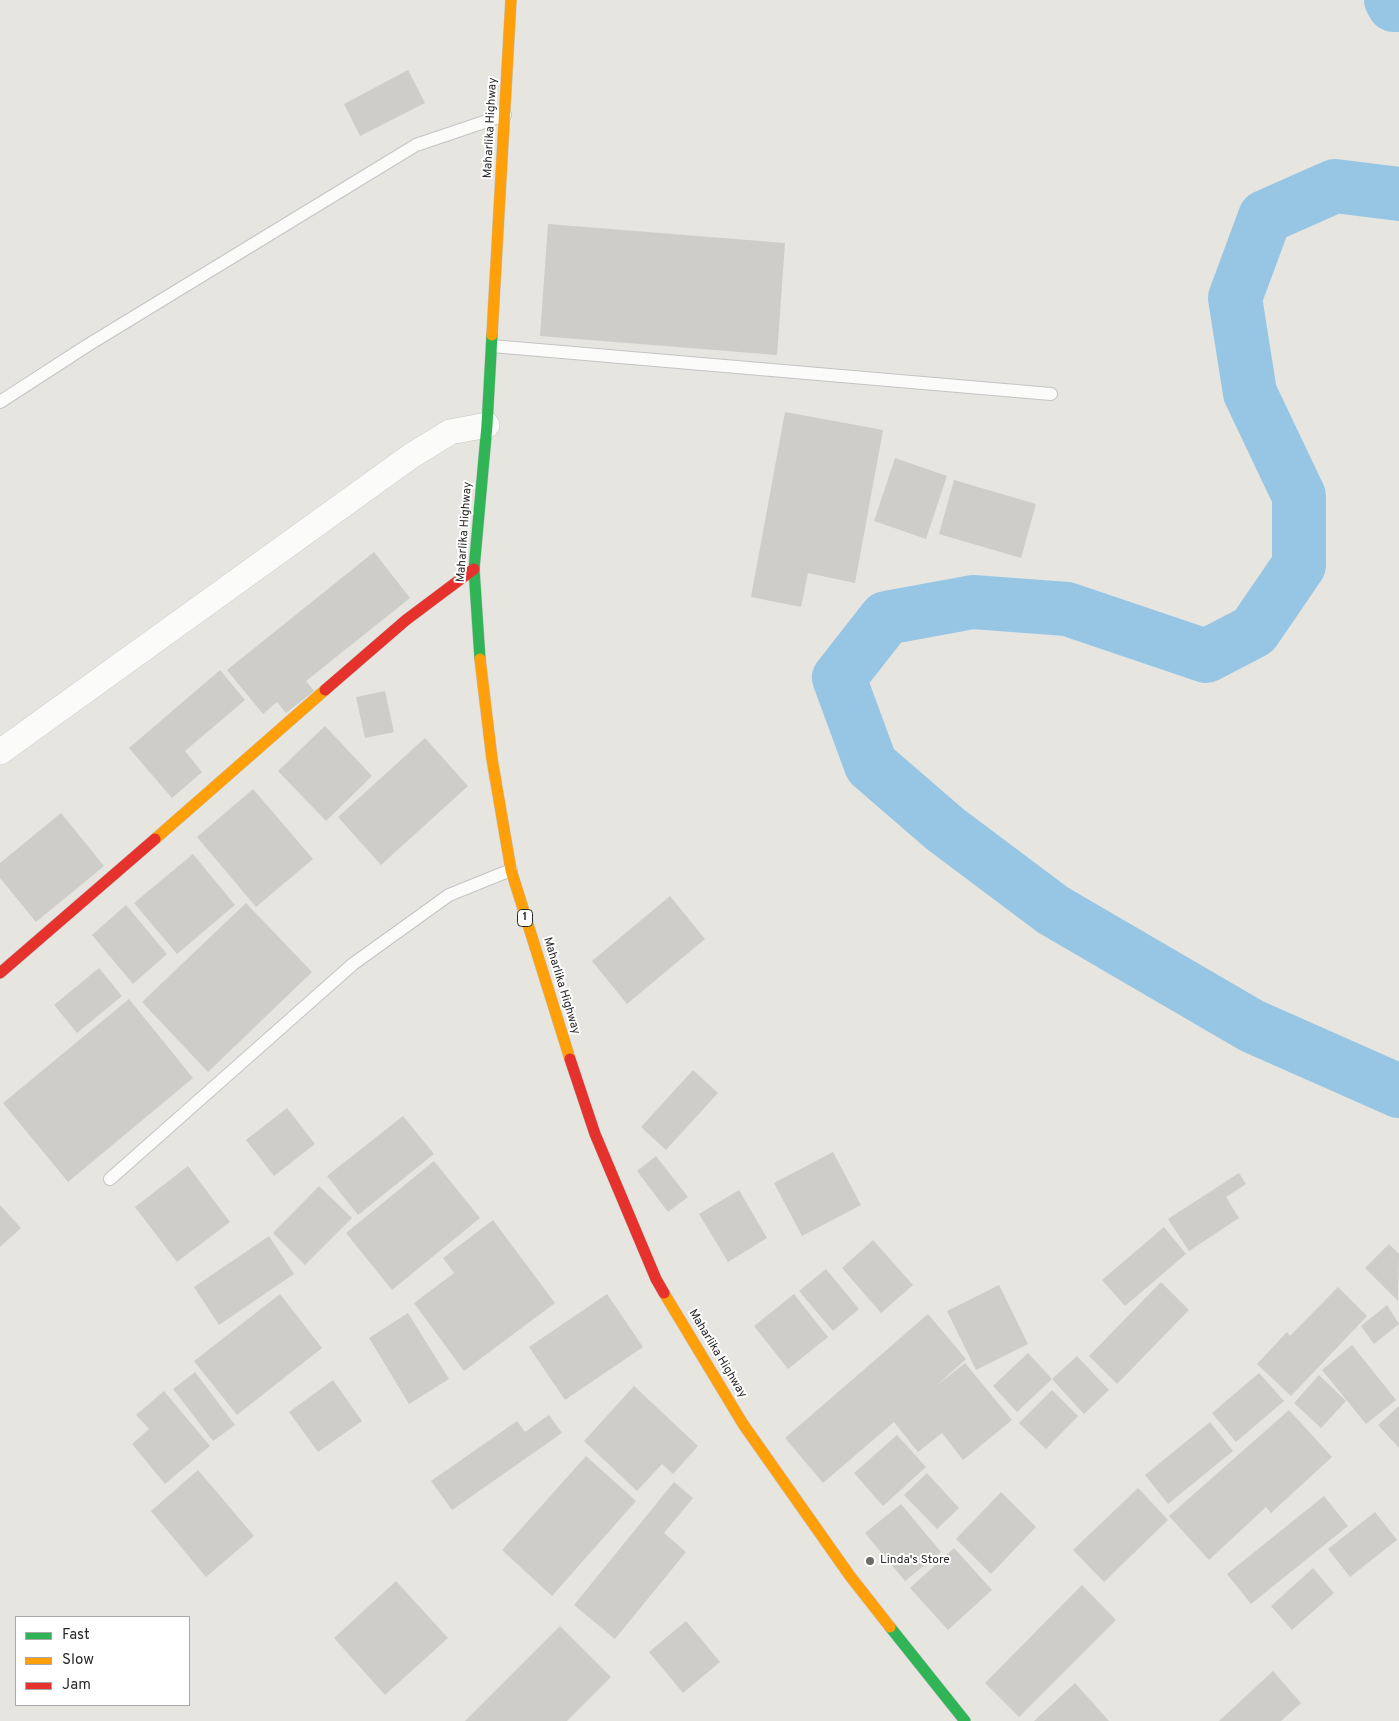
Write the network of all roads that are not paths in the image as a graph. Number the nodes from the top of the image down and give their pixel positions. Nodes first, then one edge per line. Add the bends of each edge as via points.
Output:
1 (511, 0) edge
2 (505, 115) junction
3 (492, 346) junction
4 (1051, 394) dead end
5 (0, 402) edge
6 (487, 425) junction
7 (474, 569) junction
8 (0, 752) edge
9 (511, 870) junction
10 (0, 973) edge
11 (110, 1179) dead end
12 (965, 1721) edge

1 - 2 main road, Maharlika Highway / 1
2 - 3 main road, Maharlika Highway / 1
2 - 5 lane via 416,145
3 - 4 lane
3 - 6 main road, Maharlika Highway / 1
6 - 7 main road, Maharlika Highway / 1
6 - 8 street via 450,432 411,456
7 - 9 main road, Maharlika Highway / 1 via 478,647 492,759
7 - 10 main road via 406,620
9 - 11 lane via 449,895 353,964
9 - 12 main road, Maharlika Highway / 1 via 551,1004 595,1134 656,1279 743,1424 850,1576

